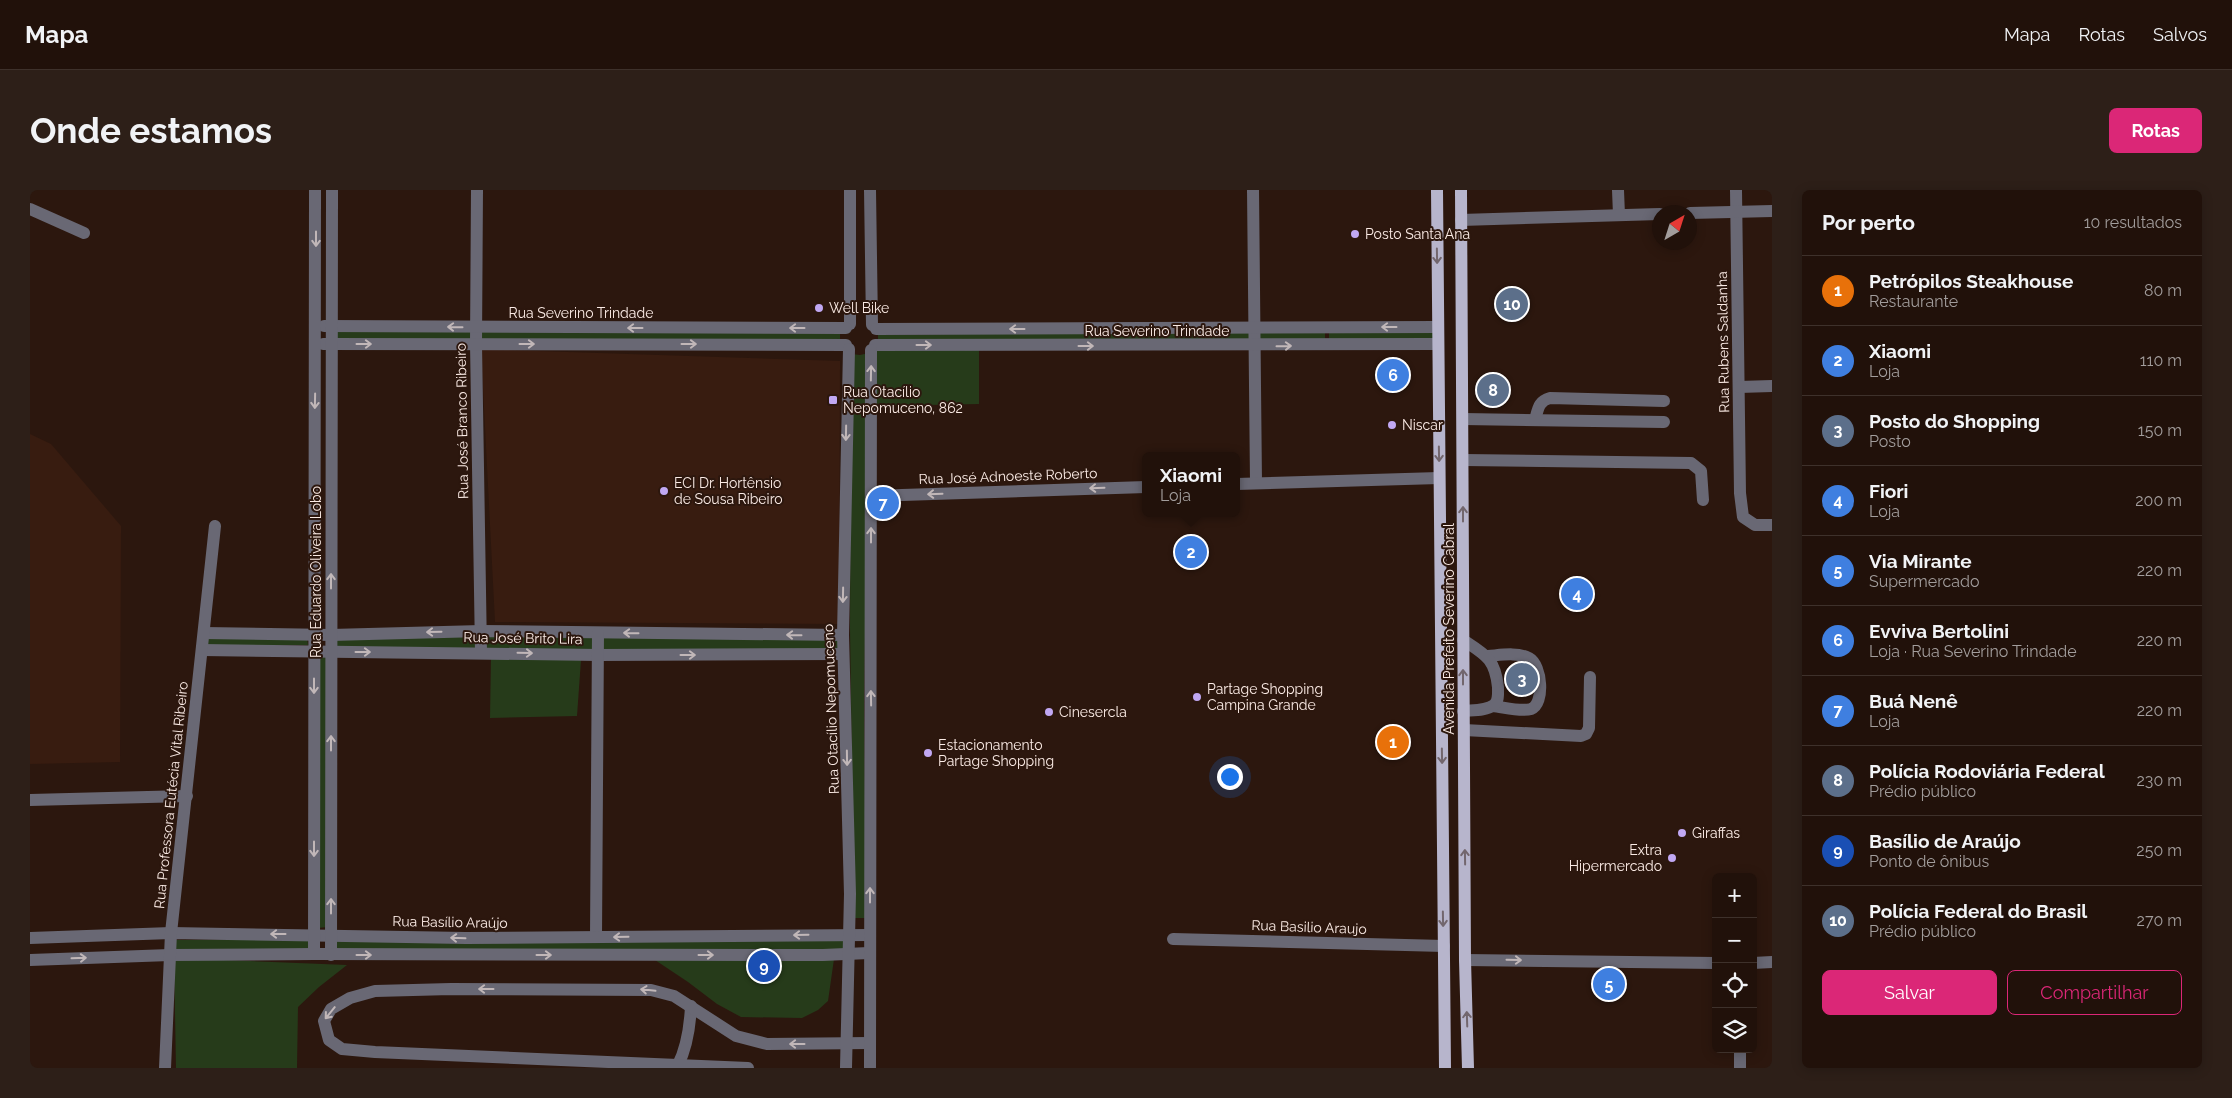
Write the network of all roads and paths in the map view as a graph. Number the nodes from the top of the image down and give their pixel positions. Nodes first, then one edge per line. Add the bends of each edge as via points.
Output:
1 (316, 190) edge
2 (332, 190) edge
3 (477, 190) edge
4 (850, 190) edge
5 (870, 190) edge
6 (1253, 190) edge
7 (1437, 190) edge
8 (1461, 190) edge
9 (1618, 190) edge
10 (1736, 190) edge
11 (30, 209) edge
12 (1772, 211) edge
13 (1737, 212) junction
14 (1697, 213) edge
15 (1652, 214) edge
16 (1619, 215) junction
17 (1461, 220) junction
18 (84, 233) dead end
19 (316, 325) junction
20 (332, 326) junction
21 (848, 326) junction
22 (476, 327) junction
23 (874, 327) junction
24 (1438, 327) junction
25 (1254, 328) junction
26 (1327, 328) junction
27 (316, 343) junction
28 (332, 344) junction
29 (476, 344) junction
30 (1438, 344) junction
31 (1328, 345) junction
32 (1255, 346) junction
33 (848, 347) junction
34 (873, 347) junction
35 (1772, 386) edge
36 (1739, 387) junction
37 (1664, 401) dead end
38 (1463, 419) junction
39 (1535, 420) junction
40 (1664, 422) dead end
41 (1464, 460) junction
42 (1439, 478) junction
43 (1256, 483) junction
44 (1240, 484) edge
45 (1142, 487) edge
46 (871, 496) junction
47 (1703, 500) dead end
48 (1772, 525) edge
49 (215, 526) dead end
50 (482, 631) junction
51 (598, 633) junction
52 (204, 634) junction
53 (314, 634) junction
54 (331, 635) junction
55 (843, 635) junction
56 (1464, 640) junction
57 (202, 650) junction
58 (314, 652) junction
59 (331, 652) junction
60 (481, 652) junction
61 (843, 654) junction
62 (598, 655) junction
63 (1488, 656) junction
64 (1590, 678) dead end
65 (1492, 706) junction
66 (1463, 711) junction
67 (1464, 730) junction
68 (187, 796) junction
69 (30, 800) edge
70 (171, 933) junction
71 (314, 934) junction
72 (332, 934) junction
73 (849, 935) junction
74 (870, 935) junction
75 (596, 937) junction
76 (30, 938) edge
77 (1173, 939) dead end
78 (1444, 946) junction
79 (869, 953) junction
80 (314, 954) junction
81 (331, 954) junction
82 (848, 954) junction
83 (170, 956) junction
84 (30, 960) edge
85 (1465, 960) junction
86 (1772, 962) edge
87 (1712, 963) edge
88 (1757, 963) edge
89 (691, 1006) junction
90 (870, 1043) junction
91 (846, 1044) junction
92 (1740, 1053) edge
93 (678, 1065) junction
94 (165, 1068) edge
95 (748, 1068) edge
96 (846, 1068) edge
97 (870, 1068) edge
98 (1445, 1068) edge
99 (1468, 1068) edge
100 (1740, 1068) edge

1 -> 19 street, Rua Eduardo Oliveira Lobo
2 - 20 street, Rua Eduardo Oliveira Lobo
3 - 22 street, Rua José Branco Ribeiro
4 - 21 street
5 - 23 street
6 - 25 street
7 -> 24 main road, Avenida Prefeito Severino Cabral
8 - 17 main road, Avenida Prefeito Severino Cabral
9 - 16 street
10 - 13 street, Rua Rubens Saldanha
11 - 18 street
12 - 13 street
13 - 14 street
13 - 36 street, Rua Rubens Saldanha
15 - 16 street
16 - 17 street
17 - 38 main road, Avenida Prefeito Severino Cabral
19 - 20 street, Rua Severino Trindade
19 - 27 street, Rua Eduardo Oliveira Lobo
22 -> 20 street, Rua Severino Trindade
20 - 28 street, Rua Eduardo Oliveira Lobo
21 -> 22 street, Rua Severino Trindade
21 - 23 street via 859,320
21 - 33 street via 844,334
22 - 29 street, Rua José Branco Ribeiro
25 -> 23 street, Rua Severino Trindade
23 - 34 street via 877,340
24 -> 26 street, Rua Severino Trindade
24 - 30 main road, Avenida Prefeito Severino Cabral
25 - 26 street, Rua Severino Trindade
25 - 32 street
26 - 31 street
27 - 28 street
27 -> 53 street, Rua Eduardo Oliveira Lobo
28 -> 29 street
54 -> 28 street, Rua Eduardo Oliveira Lobo
29 -> 33 street
29 - 50 street, Rua José Branco Ribeiro
30 - 31 street, Rua Severino Trindade
30 -> 42 main road, Avenida Prefeito Severino Cabral
32 -> 31 street, Rua Severino Trindade
34 -> 32 street, Rua Severino Trindade
32 - 43 street
33 - 34 street via 858,353
33 -> 55 street, Rua Otacílio Nepomuceno
46 -> 34 street
35 - 36 street
36 - 48 street, Rua Rubens Saldanha via 1743,517 1755,525
37 - 39 street via 1550,398 1540,404
38 - 39 street
38 - 41 main road, Avenida Prefeito Severino Cabral
39 - 40 street
41 - 47 street via 1691,462 1701,471
56 -> 41 main road, Avenida Prefeito Severino Cabral
42 - 43 street
42 -> 78 main road, Avenida Prefeito Severino Cabral
43 - 44 street
45 -> 46 street, Rua José Adnoeste Roberto
74 -> 46 street
49 - 52 street, Rua Professora Eutécia Vital Ribeiro
50 - 51 street, Rua José Brito Lira
50 -> 54 street, Rua José Brito Lira
50 - 60 street, Rua José Branco Ribeiro
55 -> 51 street, Rua José Brito Lira
51 - 62 street
52 - 53 street, Rua José Brito Lira
52 - 57 street, Rua Professora Eutécia Vital Ribeiro
53 - 54 street, Rua José Brito Lira
53 - 58 street, Rua Eduardo Oliveira Lobo
54 - 59 street, Rua Eduardo Oliveira Lobo
55 - 61 street, Rua Otacílio Nepomuceno
56 - 63 street
66 -> 56 main road, Avenida Prefeito Severino Cabral
57 - 58 street, Rua José Brito Lira
57 - 68 street, Rua Professora Eutécia Vital Ribeiro
58 - 59 street, Rua José Brito Lira
58 -> 71 street, Rua Eduardo Oliveira Lobo
59 -> 60 street, Rua José Brito Lira
72 -> 59 street, Rua Eduardo Oliveira Lobo
60 -> 62 street, Rua José Brito Lira
62 -> 61 street, Rua José Brito Lira
61 -> 73 street, Rua Otacílio Nepomuceno
62 - 75 street
63 - 65 street via 1497,680 1497,702
63 - 65 street via 1521,655 1532,660 1540,671 1536,706 1529,709
64 - 67 street via 1589,728 1586,734
65 - 66 street
66 - 67 main road, Avenida Prefeito Severino Cabral
85 -> 67 main road, Avenida Prefeito Severino Cabral
68 - 69 street
68 - 70 street, Rua Professora Eutécia Vital Ribeiro
71 -> 70 street, Rua Basílio Araújo
70 - 76 street, Rua Basílio Araújo
70 - 83 street, Rua Professora Eutécia Vital Ribeiro
71 - 72 street, Rua Basílio Araújo
71 - 80 street, Rua Eduardo Oliveira Lobo
75 -> 72 street, Rua Basílio Araújo
72 - 81 street, Rua Eduardo Oliveira Lobo
73 - 74 street, Rua Basílio Araújo
73 -> 75 street, Rua Basílio Araújo
73 - 82 street, Rua Otacílio Nepomuceno
74 - 79 street
77 - 78 street, Rua Basilio Araujo
78 - 98 main road, Avenida Prefeito Severino Cabral
79 - 82 street
79 - 90 street
80 - 81 street
80 - 83 street
81 -> 82 street
82 - 91 street, Rua Otacílio Nepomuceno
84 -> 83 street
83 - 94 street, Rua Professora Eutécia Vital Ribeiro
85 -> 87 street
99 -> 85 main road, Avenida Prefeito Severino Cabral
86 - 88 street
91 -> 89 street via 767,1044 736,1036
89 - 93 street via 687,1036
89 -> 93 street via 674,996 652,990 375,992 350,998 331,1009 324,1021 329,1040 342,1048
90 - 91 street
90 - 97 street
91 - 96 street, Rua Otacílio Nepomuceno
92 - 100 street
93 - 95 street

